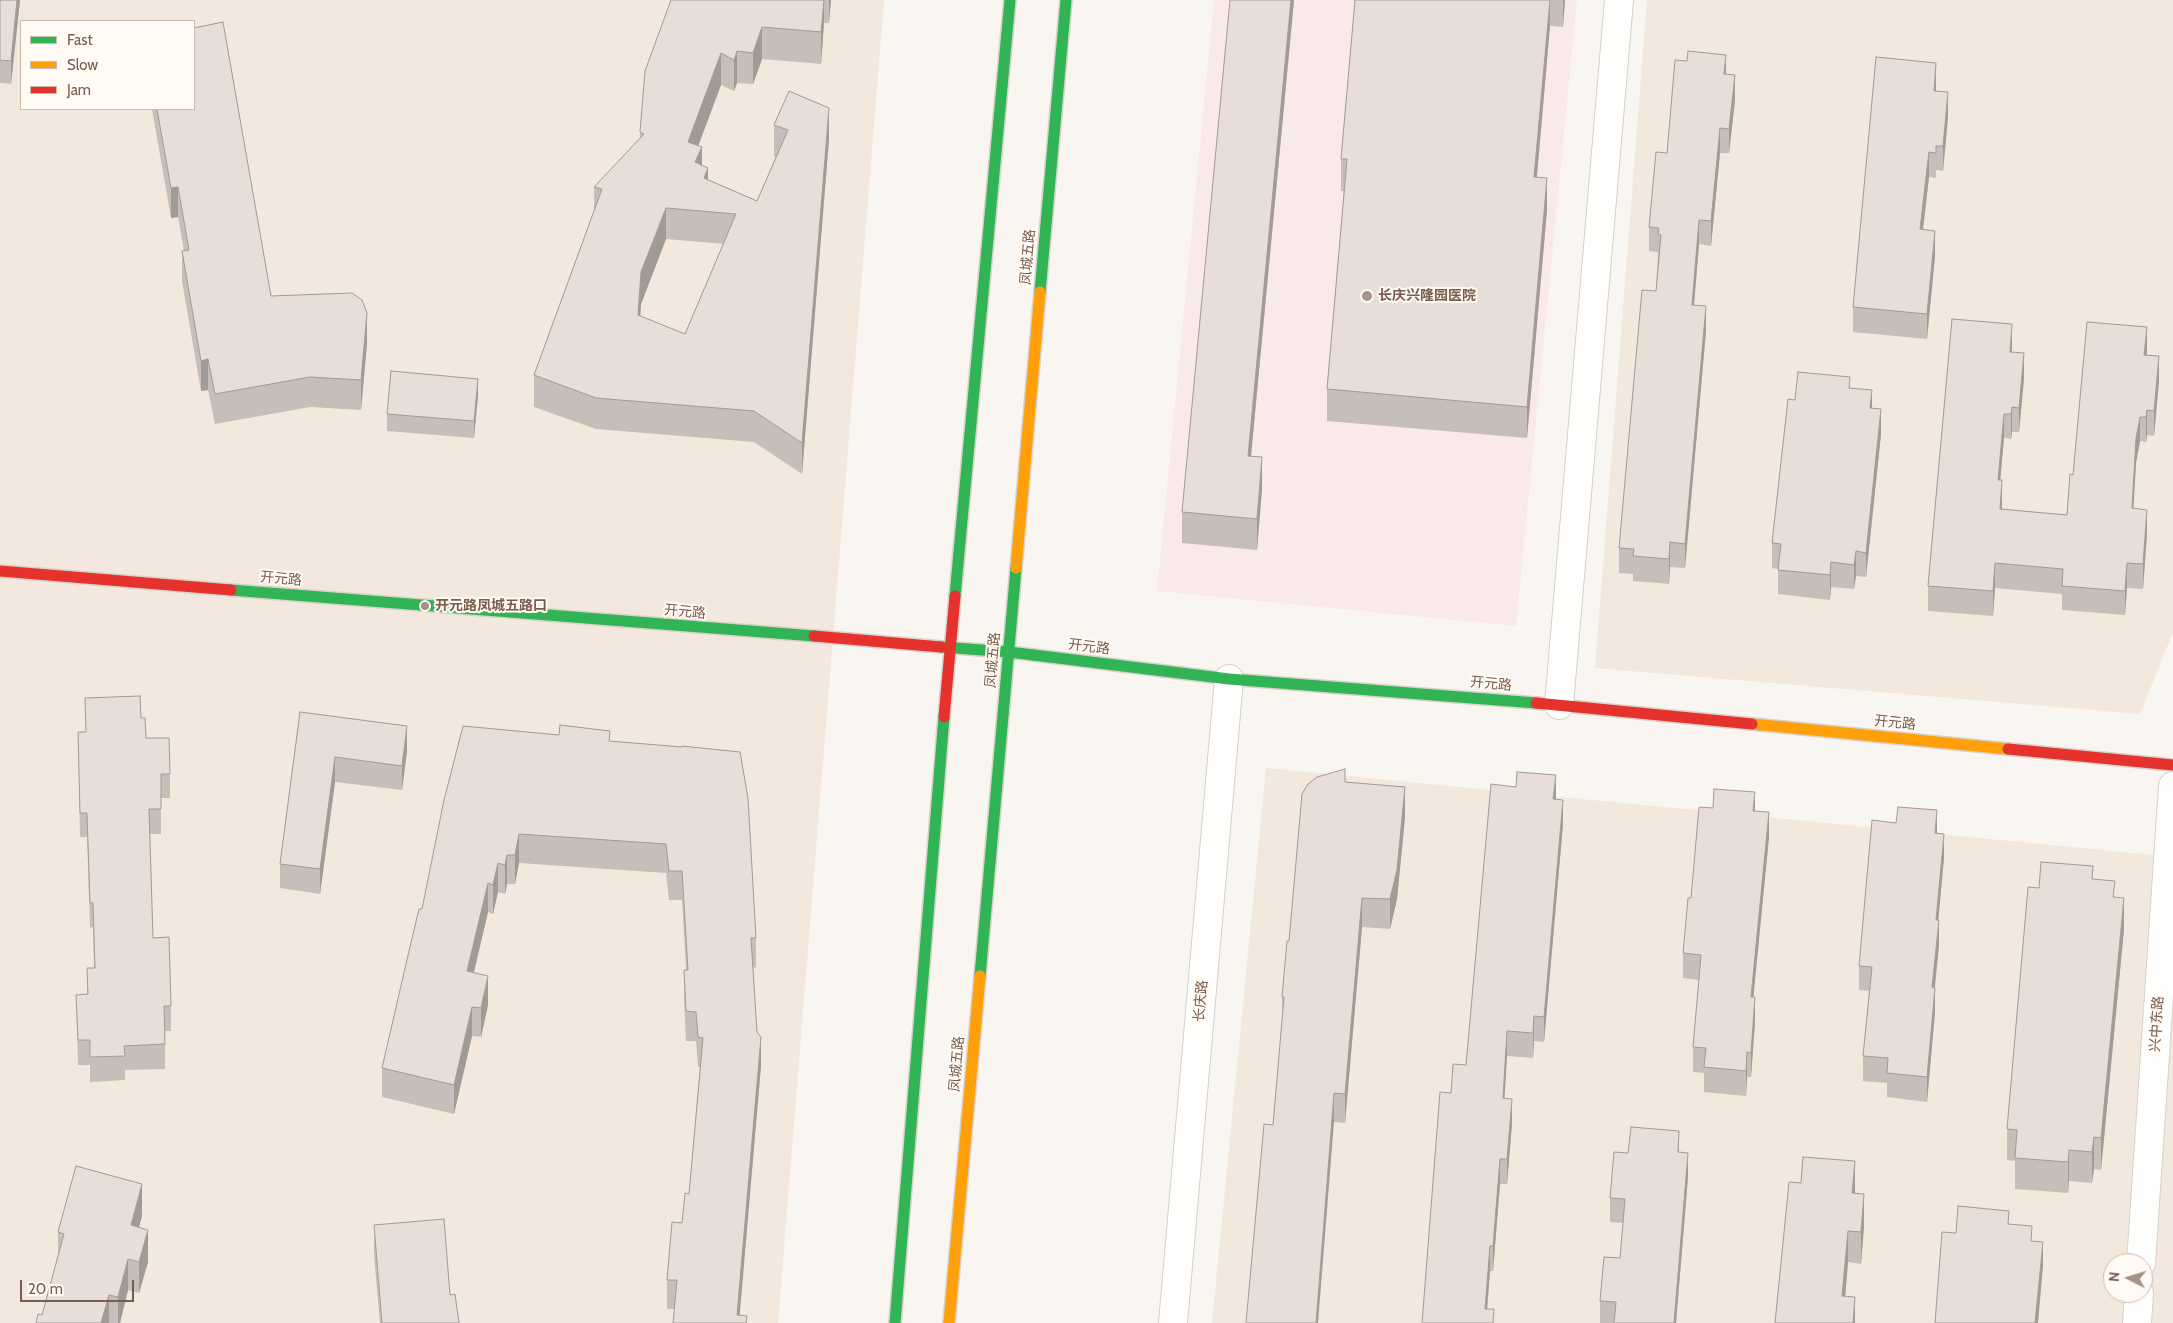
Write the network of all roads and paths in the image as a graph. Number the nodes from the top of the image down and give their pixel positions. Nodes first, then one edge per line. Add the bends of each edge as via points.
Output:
1 (1010, 0) edge
2 (1066, 0) edge
3 (1618, 0) edge
4 (0, 572) edge
5 (950, 648) junction
6 (1009, 652) junction
7 (1230, 679) junction
8 (1559, 705) junction
9 (2173, 765) edge
10 (2173, 786) edge
11 (2142, 1253) edge
12 (2138, 1303) edge
13 (895, 1323) edge
14 (949, 1323) edge
15 (1173, 1323) edge
16 (2137, 1323) edge

1 - 5 main road
2 - 6 main road, 凤城五路
3 - 8 street
4 - 5 main road, 开元路
5 - 6 main road, 开元路
5 - 13 main road
6 - 7 main road, 开元路
6 - 14 main road, 凤城五路
7 - 8 main road, 开元路
7 - 15 street, 长庆路
8 - 9 main road, 开元路
10 - 11 street, 兴中东路
12 - 16 street

